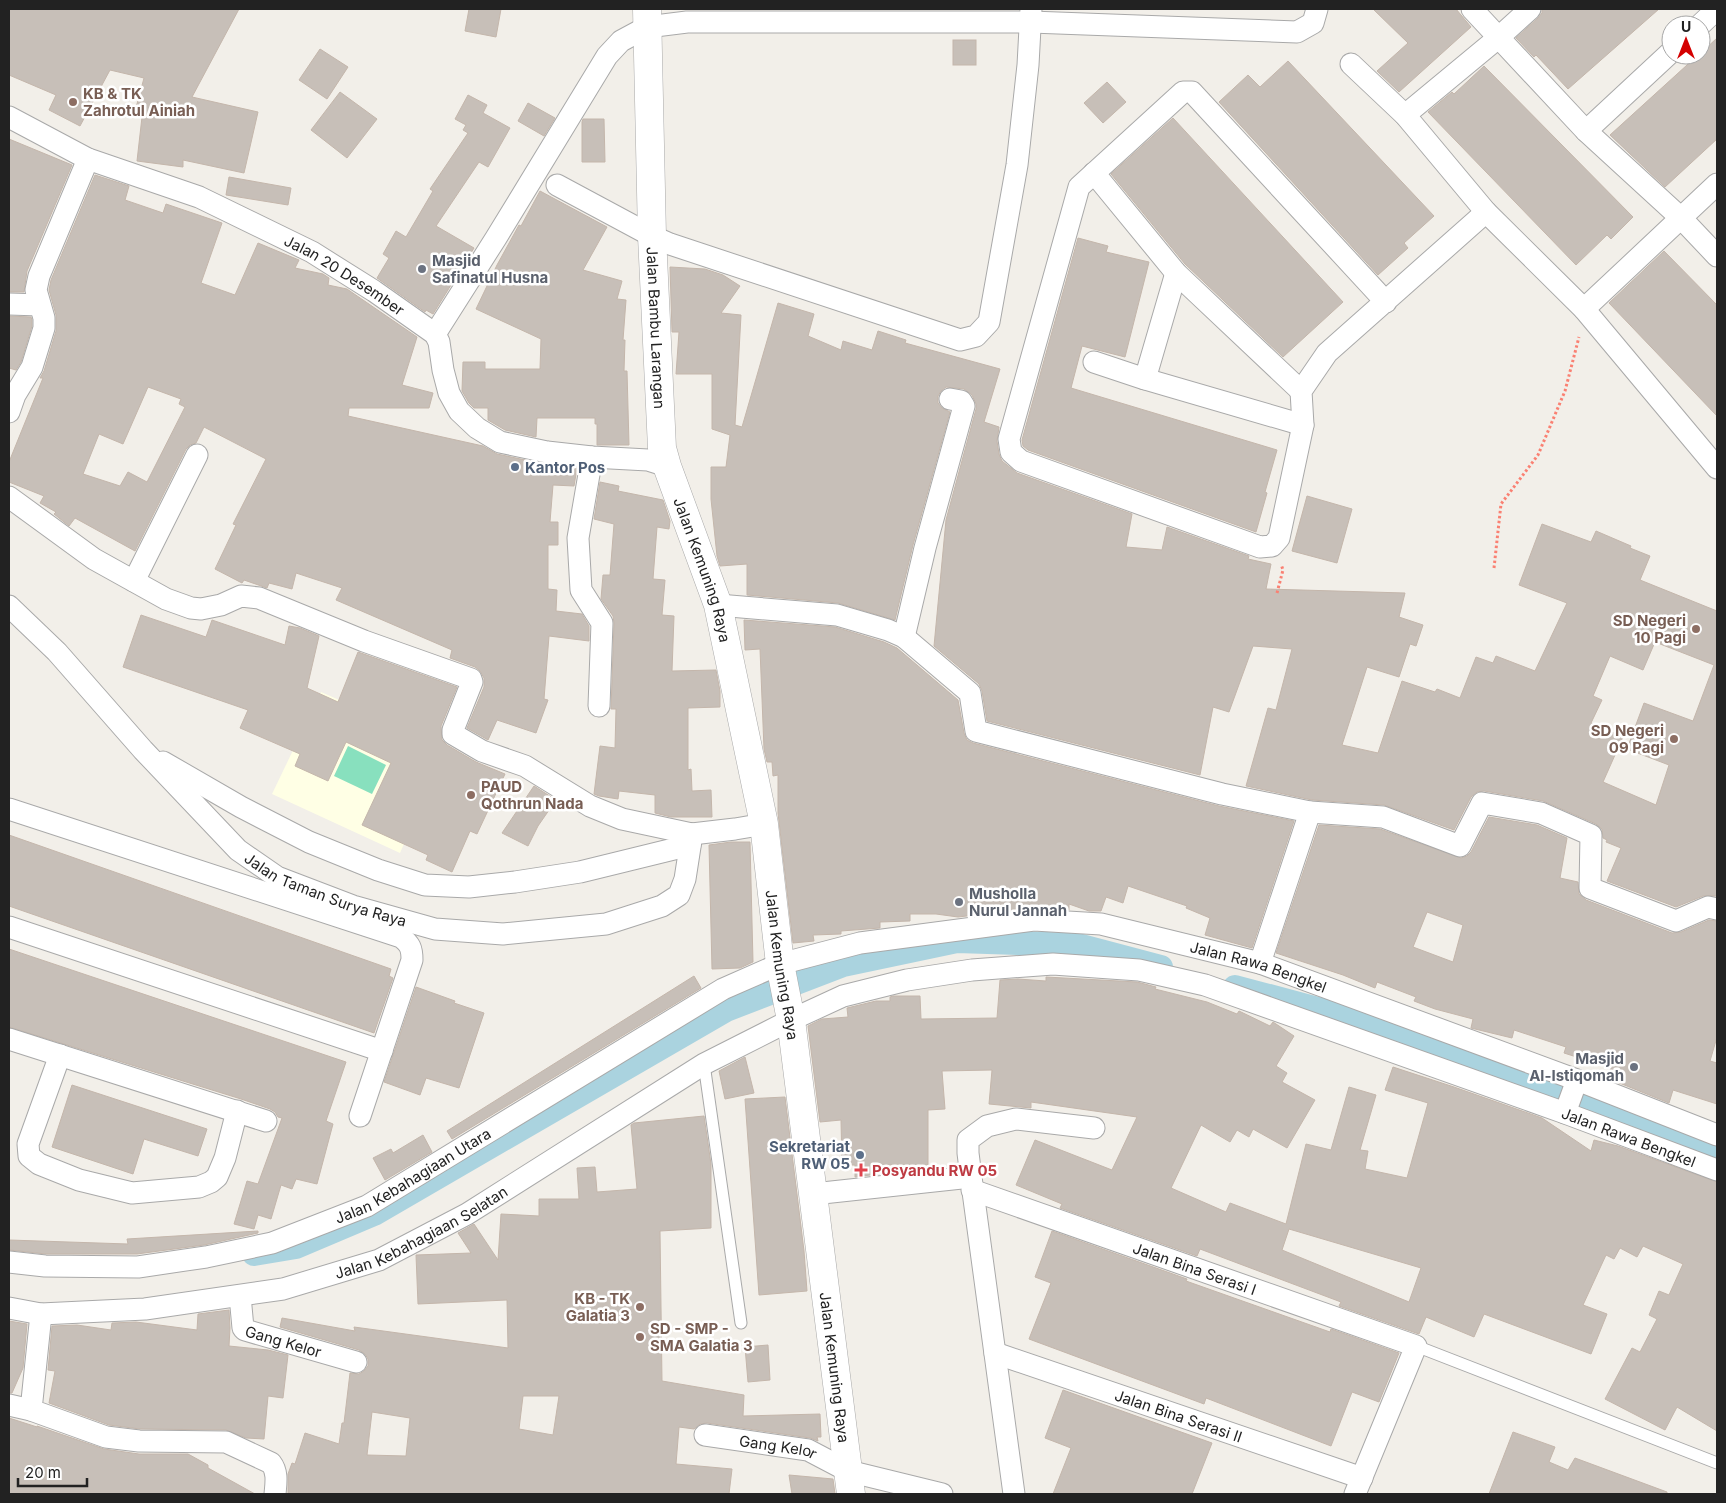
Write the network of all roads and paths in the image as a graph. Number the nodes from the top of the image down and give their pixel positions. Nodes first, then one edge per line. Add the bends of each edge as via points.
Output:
1 (1317, 9) edge
2 (1472, 9) edge
3 (1530, 9) edge
4 (1031, 15) edge
5 (869, 16) edge
6 (647, 18) edge
7 (1498, 38) junction
8 (1661, 61) edge
9 (1351, 64) dead end
10 (1405, 115) junction
11 (9, 117) edge
12 (1586, 131) junction
13 (88, 159) junction
14 (1094, 173) junction
15 (1717, 184) edge
16 (557, 185) dead end
17 (1486, 212) junction
18 (1682, 219) junction
19 (652, 236) junction
20 (1717, 256) edge
21 (1176, 272) junction
22 (1386, 302) junction
23 (9, 304) edge
24 (40, 305) junction
25 (1584, 310) junction
26 (436, 334) junction
27 (1094, 362) dead end
28 (1145, 379) junction
29 (1301, 391) junction
30 (950, 399) dead end
31 (9, 412) edge
32 (1303, 425) junction
33 (663, 450) junction
34 (196, 455) dead end
35 (592, 457) junction
36 (1717, 468) edge
37 (9, 497) edge
38 (1272, 546) junction
39 (1494, 568) dead end
40 (134, 581) junction
41 (1278, 593) dead end
42 (718, 605) junction
43 (12, 611) edge
44 (904, 637) junction
45 (599, 706) dead end
46 (143, 750) junction
47 (9, 808) edge
48 (1310, 812) junction
49 (764, 824) junction
50 (691, 840) junction
51 (1717, 909) edge
52 (9, 927) edge
53 (1260, 962) junction
54 (781, 968) junction
55 (790, 1013) junction
56 (9, 1039) edge
57 (382, 1051) junction
58 (60, 1055) junction
59 (704, 1064) junction
60 (1571, 1096) junction
61 (237, 1112) junction
62 (360, 1116) dead end
63 (266, 1121) dead end
64 (1094, 1128) dead end
65 (1717, 1135) edge
66 (1717, 1170) edge
67 (972, 1183) junction
68 (813, 1194) junction
69 (9, 1262) edge
70 (240, 1296) junction
71 (9, 1308) edge
72 (41, 1314) junction
73 (741, 1323) dead end
74 (1416, 1346) junction
75 (995, 1353) junction
76 (356, 1362) dead end
77 (9, 1404) edge
78 (30, 1410) junction
79 (705, 1435) dead end
80 (1717, 1463) edge
81 (849, 1483) edge
82 (1358, 1486) edge
83 (275, 1494) edge
84 (942, 1494) edge
85 (1014, 1494) edge

1 - 4 street via 1312,23 1298,32
2 - 7 street
3 - 7 street
4 - 5 street
4 - 19 street via 1013,184 989,322 976,336 960,340
5 - 6 street via 687,22
6 - 19 street, Jalan Bambu Larangan
6 - 26 street via 607,56
7 - 10 street
7 - 12 street
8 - 12 street
9 - 10 street
10 - 17 street
11 - 13 street, Jalan 20 Desember
12 - 18 street
13 - 24 street via 39,276 36,290
13 - 26 street, Jalan 20 Desember via 199,198 312,252
14 - 21 street
14 - 22 street via 1183,92 1192,92
14 - 38 street via 1079,187 1010,439 1011,452 1030,465 1260,547
15 - 18 street
16 - 19 street
17 - 22 street
17 - 25 street
18 - 20 street
18 - 25 street
19 - 33 street, Jalan Bambu Larangan
21 - 28 street
21 - 29 street
22 - 29 street via 1327,353
23 - 24 street
24 - 31 street via 44,328 32,367
25 - 36 street
25 - 39 path via 1565,391 1538,455 1501,504
26 - 35 street via 449,393 459,411 477,428 500,442
27 - 28 street
28 - 32 street
29 - 32 street
30 - 44 street via 964,406 929,530
32 - 38 street via 1279,538
33 - 35 street via 648,460
33 - 42 street, Jalan Kemuning Raya
34 - 40 street
35 - 45 street via 578,538 581,590 602,623
37 - 40 street via 94,559
38 - 41 path via 1280,557 1283,570
40 - 50 street via 166,599 191,608 221,605 241,596 259,598 364,641 471,679 453,734 482,751 525,766 590,806
42 - 44 street via 837,614
42 - 49 street, Jalan Kemuning Raya
43 - 46 street, Jalan Taman Surya Raya via 57,652
44 - 48 street via 970,693 976,731 1222,794
46 - 50 street via 309,842 425,885 469,887 580,872
46 - 50 street, Jalan Taman Surya Raya via 238,850 277,877 353,906 435,929 503,934 606,924 662,906 679,895
47 - 57 street via 402,936 411,946 412,960
48 - 51 street via 1383,817 1460,846 1482,803 1541,813 1592,835 1590,888 1676,921 1708,907
48 - 53 street
49 - 50 street
49 - 54 street, Jalan Kemuning Raya
52 - 57 street
53 - 54 street, Jalan Rawa Bengkel via 1101,924 1034,920 860,943
53 - 60 street, Jalan Rawa Bengkel
54 - 55 street, Jalan Kemuning Raya
54 - 69 street, Jalan Kebahagiaan Utara via 723,989 367,1206 272,1244 138,1267 45,1266
55 - 59 street, Jalan Kebahagiaan Selatan
55 - 60 street, Jalan Rawa Bengkel via 907,980 972,970 1053,964 1138,970 1205,985
55 - 68 street, Jalan Kemuning Raya
56 - 58 street
57 - 62 street
58 - 61 street
58 - 61 street via 28,1144 29,1156 39,1164 79,1180 132,1193 190,1188 211,1182 217,1177 225,1158
59 - 70 street, Jalan Kebahagiaan Selatan via 467,1214 379,1260 283,1290
59 - 73 lane
60 - 65 street, Jalan Rawa Bengkel
60 - 66 street, Jalan Rawa Bengkel
61 - 63 street
64 - 67 street via 1016,1119 987,1126 968,1140
67 - 68 street
67 - 74 street, Jalan Bina Serasi I
67 - 75 street
68 - 81 street, Jalan Kemuning Raya
70 - 72 street, Jalan Kebahagiaan Selatan via 145,1309
70 - 76 street, Gang Kelor via 245,1330
71 - 72 street, Jalan Kebahagiaan Selatan
72 - 78 street
74 - 80 lane
74 - 82 street
75 - 82 street, Jalan Bina Serasi II
75 - 85 street
77 - 78 street
78 - 83 street via 106,1437 139,1441 226,1442 275,1468
79 - 81 street, Gang Kelor via 808,1450
81 - 84 street, Gang Kelor

